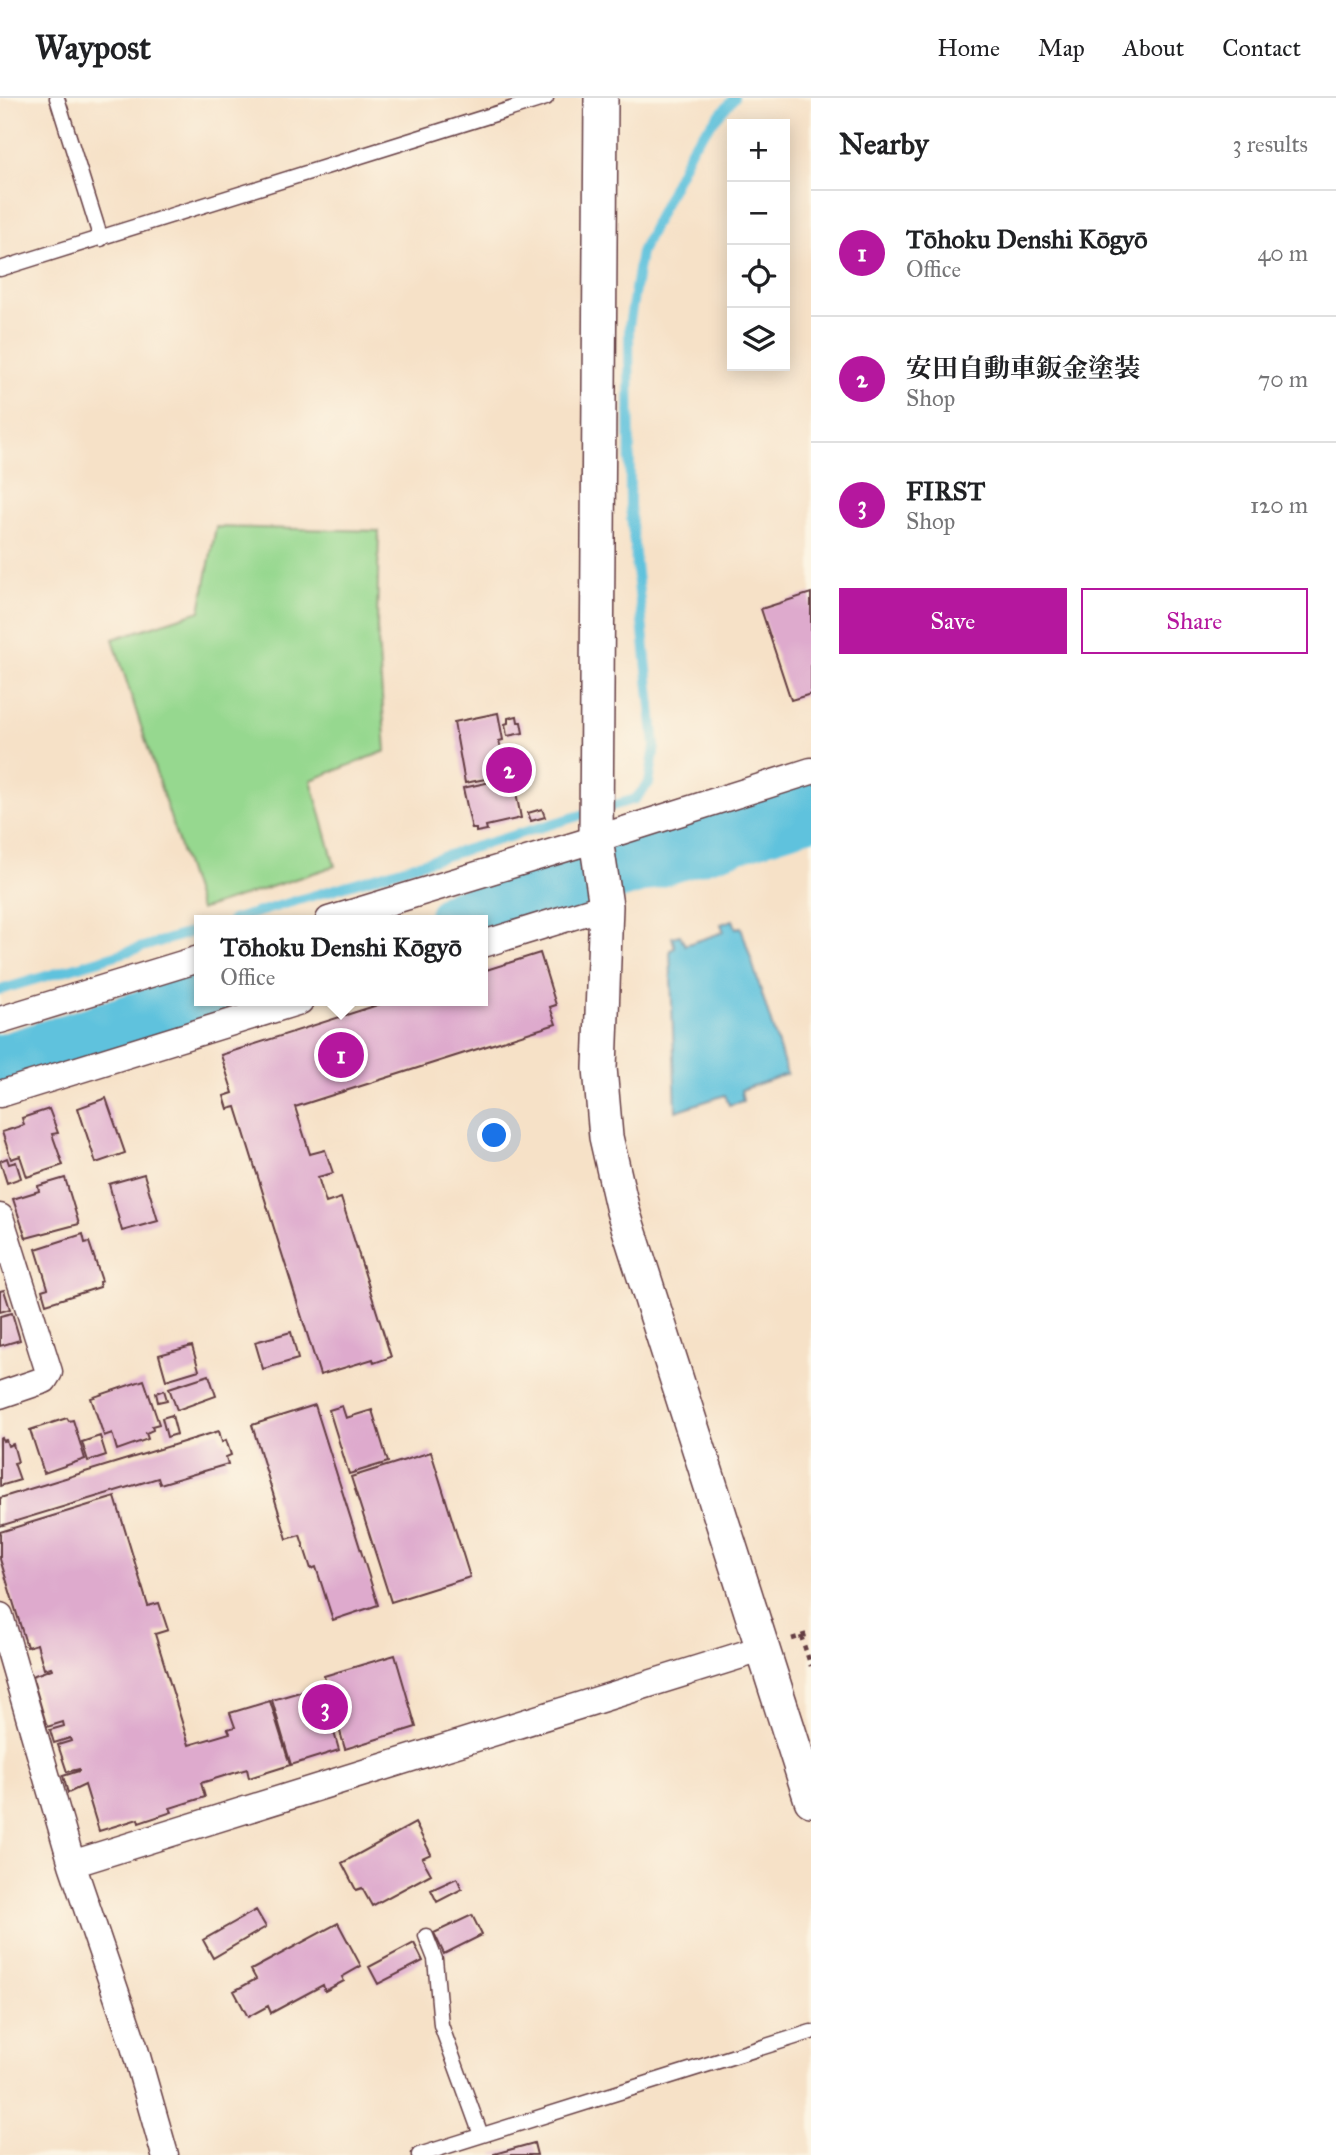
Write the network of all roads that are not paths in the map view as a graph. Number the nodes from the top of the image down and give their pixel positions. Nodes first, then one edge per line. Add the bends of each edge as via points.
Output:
1 (57, 98) edge
2 (546, 98) edge
3 (601, 98) edge
4 (101, 239) junction
5 (0, 270) edge
6 (811, 771) edge
7 (596, 839) junction
8 (606, 906) junction
9 (345, 915) edge
10 (488, 942) edge
11 (194, 961) edge
12 (284, 1006) edge
13 (0, 1020) edge
14 (0, 1094) edge
15 (0, 1217) edge
16 (0, 1395) edge
17 (0, 1616) edge
18 (761, 1649) junction
19 (811, 1800) edge
20 (72, 1864) junction
21 (426, 1936) dead end
22 (811, 2032) edge
23 (481, 2136) junction
24 (165, 2155) edge
25 (419, 2155) edge

1 - 4 lane
2 - 4 lane
3 - 7 street
4 - 5 lane
6 - 7 street
7 - 8 street
7 - 9 street
8 - 10 street
8 - 18 street via 600,1068 606,1137 623,1211
11 - 13 street
12 - 14 street
15 - 16 street via 49,1372 44,1380
17 - 20 street
18 - 19 street
18 - 20 street
20 - 24 street via 134,2046
21 - 23 lane via 435,1959 441,2025
22 - 23 lane
23 - 25 lane

